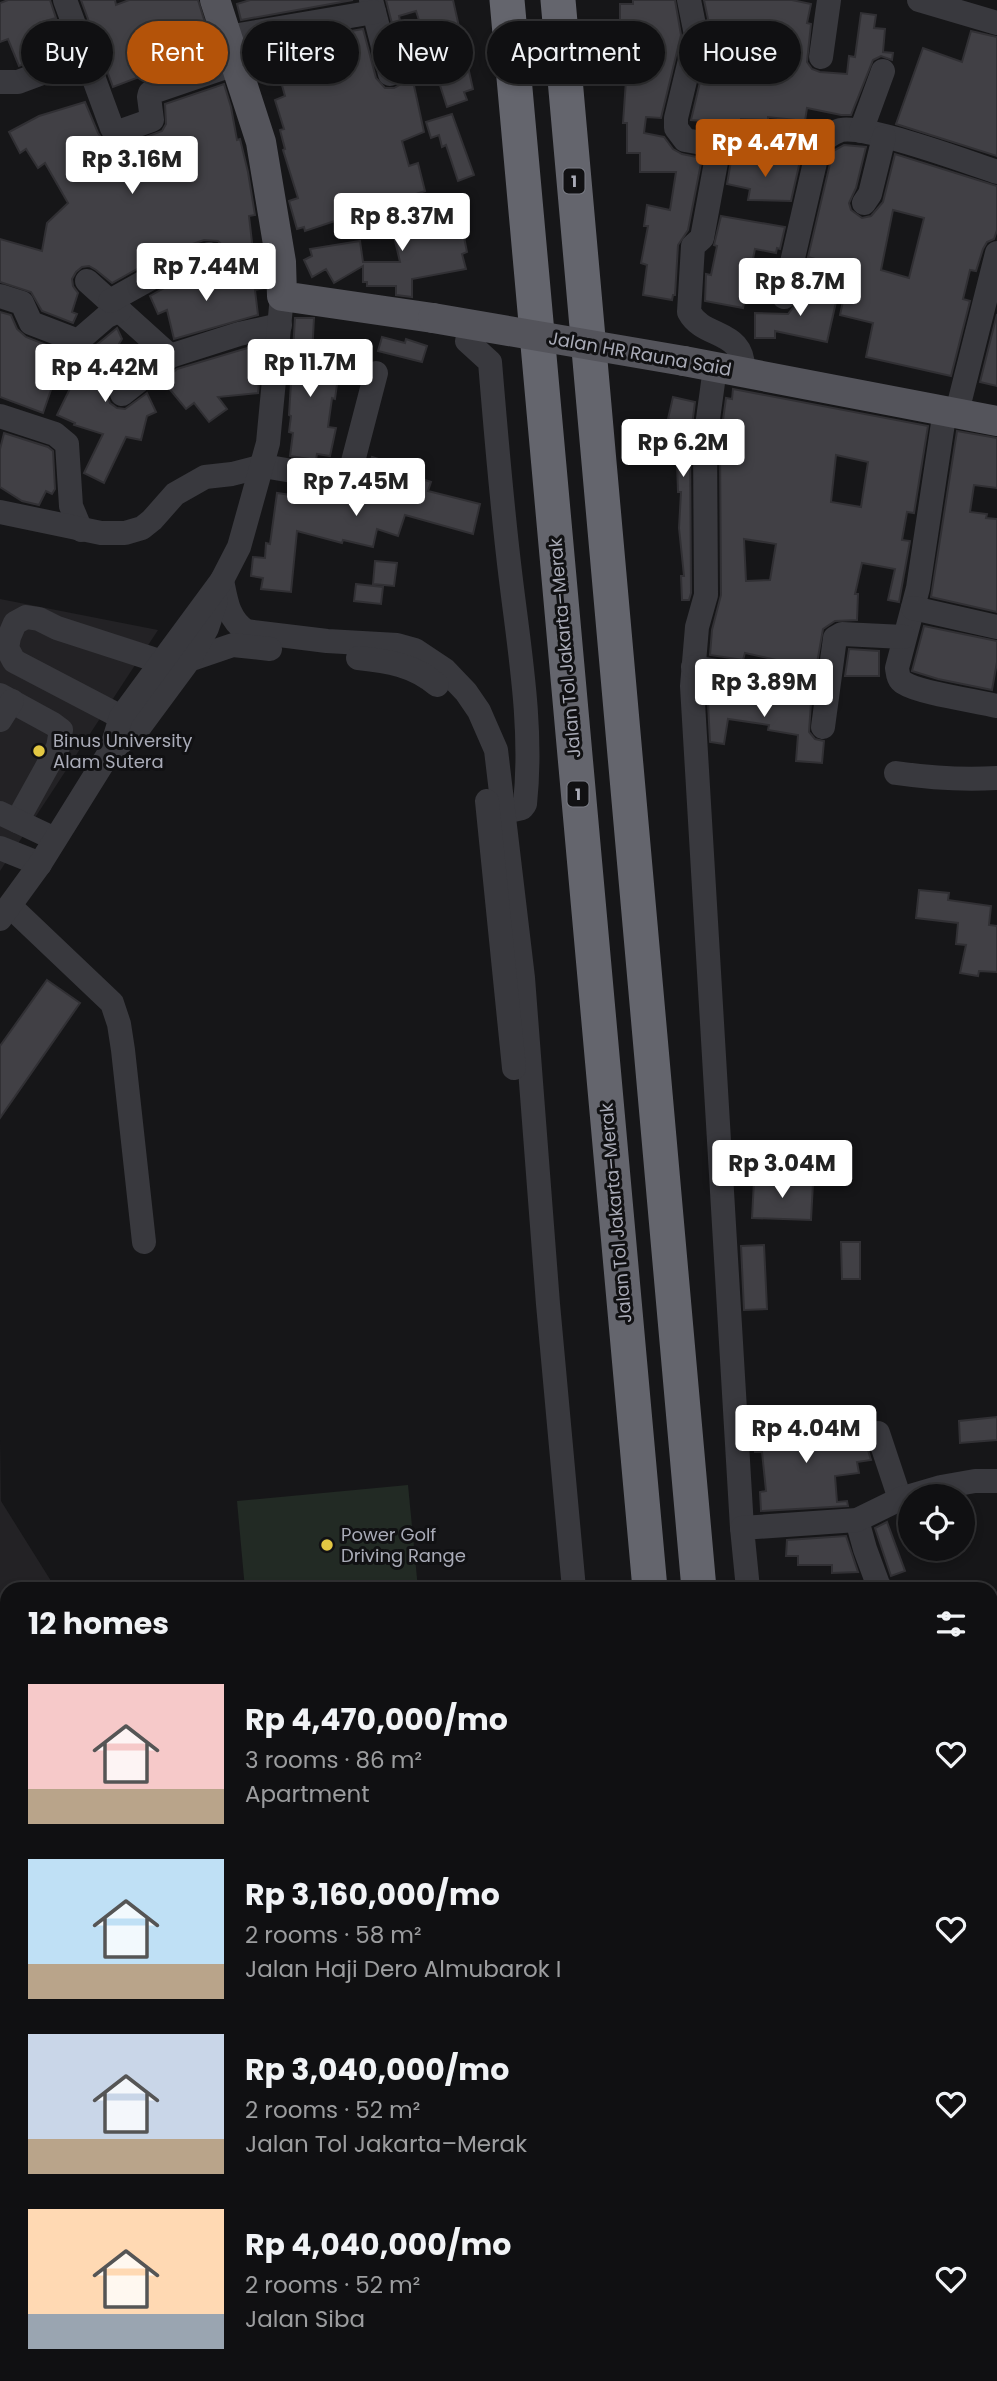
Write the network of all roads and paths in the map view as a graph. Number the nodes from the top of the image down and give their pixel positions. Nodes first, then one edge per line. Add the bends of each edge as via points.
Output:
1 (65, 0) edge
2 (215, 0) edge
3 (506, 0) edge
4 (558, 0) edge
5 (689, 0) edge
6 (829, 0) edge
7 (919, 0) edge
8 (373, 6) edge
9 (72, 21) edge
10 (997, 23) edge
11 (231, 51) junction
12 (821, 57) dead end
13 (883, 71) dead end
14 (21, 81) edge
15 (0, 82) edge
16 (95, 84) edge
17 (873, 134) junction
18 (819, 145) junction
19 (719, 146) junction
20 (997, 172) edge
21 (864, 203) dead end
22 (997, 253) edge
23 (281, 262) junction
24 (87, 281) dead end
25 (0, 296) edge
26 (784, 297) dead end
27 (115, 305) junction
28 (281, 311) junction
29 (467, 341) dead end
30 (170, 356) junction
31 (729, 370) junction
32 (376, 373) dead end
33 (122, 394) dead end
34 (951, 411) junction
35 (0, 416) edge
36 (997, 421) edge
37 (263, 466) junction
38 (0, 512) edge
39 (81, 530) junction
40 (222, 580) junction
41 (913, 608) junction
42 (997, 627) edge
43 (904, 637) junction
44 (189, 660) junction
45 (162, 662) junction
46 (693, 667) junction
47 (826, 689) junction
48 (4, 705) edge
49 (997, 706) edge
50 (121, 717) junction
51 (823, 727) dead end
52 (111, 750) junction
53 (896, 773) dead end
54 (997, 778) edge
55 (505, 812) junction
56 (5, 817) edge
57 (55, 839) junction
58 (0, 848) edge
59 (40, 864) junction
60 (5, 913) edge
61 (144, 1242) dead end
62 (548, 1304) junction
63 (878, 1433) dead end
64 (997, 1481) edge
65 (958, 1484) edge
66 (898, 1493) edge
67 (898, 1500) edge
68 (857, 1520) junction
69 (741, 1528) junction
70 (573, 1582) edge
71 (649, 1582) edge
72 (698, 1582) edge
73 (747, 1582) edge
74 (879, 1582) edge

1 - 9 street
2 - 11 main road
3 - 71 highway, Jalan Tol Jakarta–Merak / 1
4 - 72 highway, 1
5 - 19 street via 696,35 676,128 685,140
6 - 12 street
7 - 10 street
8 - 11 street
11 - 16 street via 150,93 152,120 118,132 112,128
11 - 23 main road via 261,142
13 - 17 street
14 - 15 street
17 - 18 street via 839,130
17 - 20 street
17 - 21 street via 870,194
18 - 19 street
18 - 26 street
19 - 31 street via 702,238 693,246 689,312 736,345 744,358
22 - 34 street
23 - 27 street via 226,269 209,254 171,267
23 - 28 main road
24 - 27 street
25 - 27 street via 22,303 32,323 78,341
27 - 30 street
28 - 30 street via 239,334
28 - 31 main road, Jalan HR Rauna Said, bridge via 433,318
28 - 37 street
29 - 55 street via 490,362 523,681 529,769 522,808
30 - 33 street
31 - 34 main road, Jalan HR Rauna Said
31 - 46 street via 705,441 706,595
32 - 37 street via 345,480
34 - 36 main road, Jalan HR Rauna Said
34 - 41 street
35 - 39 street via 54,434 67,444 71,506
37 - 39 street via 190,484 142,528 113,534
37 - 40 street via 244,535
38 - 39 street
40 - 44 street via 207,628
40 - 45 street
40 - 55 street via 231,616 246,631 397,645 415,650 445,670 479,711 496,750
41 - 42 street
41 - 43 street
43 - 47 street via 838,635 832,644
43 - 49 street via 897,668 903,683
44 - 52 street via 138,729
44 - 62 street via 233,645 389,661 422,672 448,694 468,720 482,757 527,1196
45 - 50 street
45 - 50 street via 39,619 26,617 15,623 7,648 14,661
46 - 47 street
46 - 69 street
47 - 51 street
48 - 56 street via 61,730 61,737
50 - 52 street
52 - 57 street
53 - 54 street via 933,779
55 - 62 street
56 - 57 street
57 - 59 street
58 - 59 street
59 - 60 street
60 - 61 street via 112,1003 123,1051
62 - 70 street
63 - 66 street
64 - 65 street
67 - 68 street
68 - 69 street
68 - 74 street
69 - 73 street

